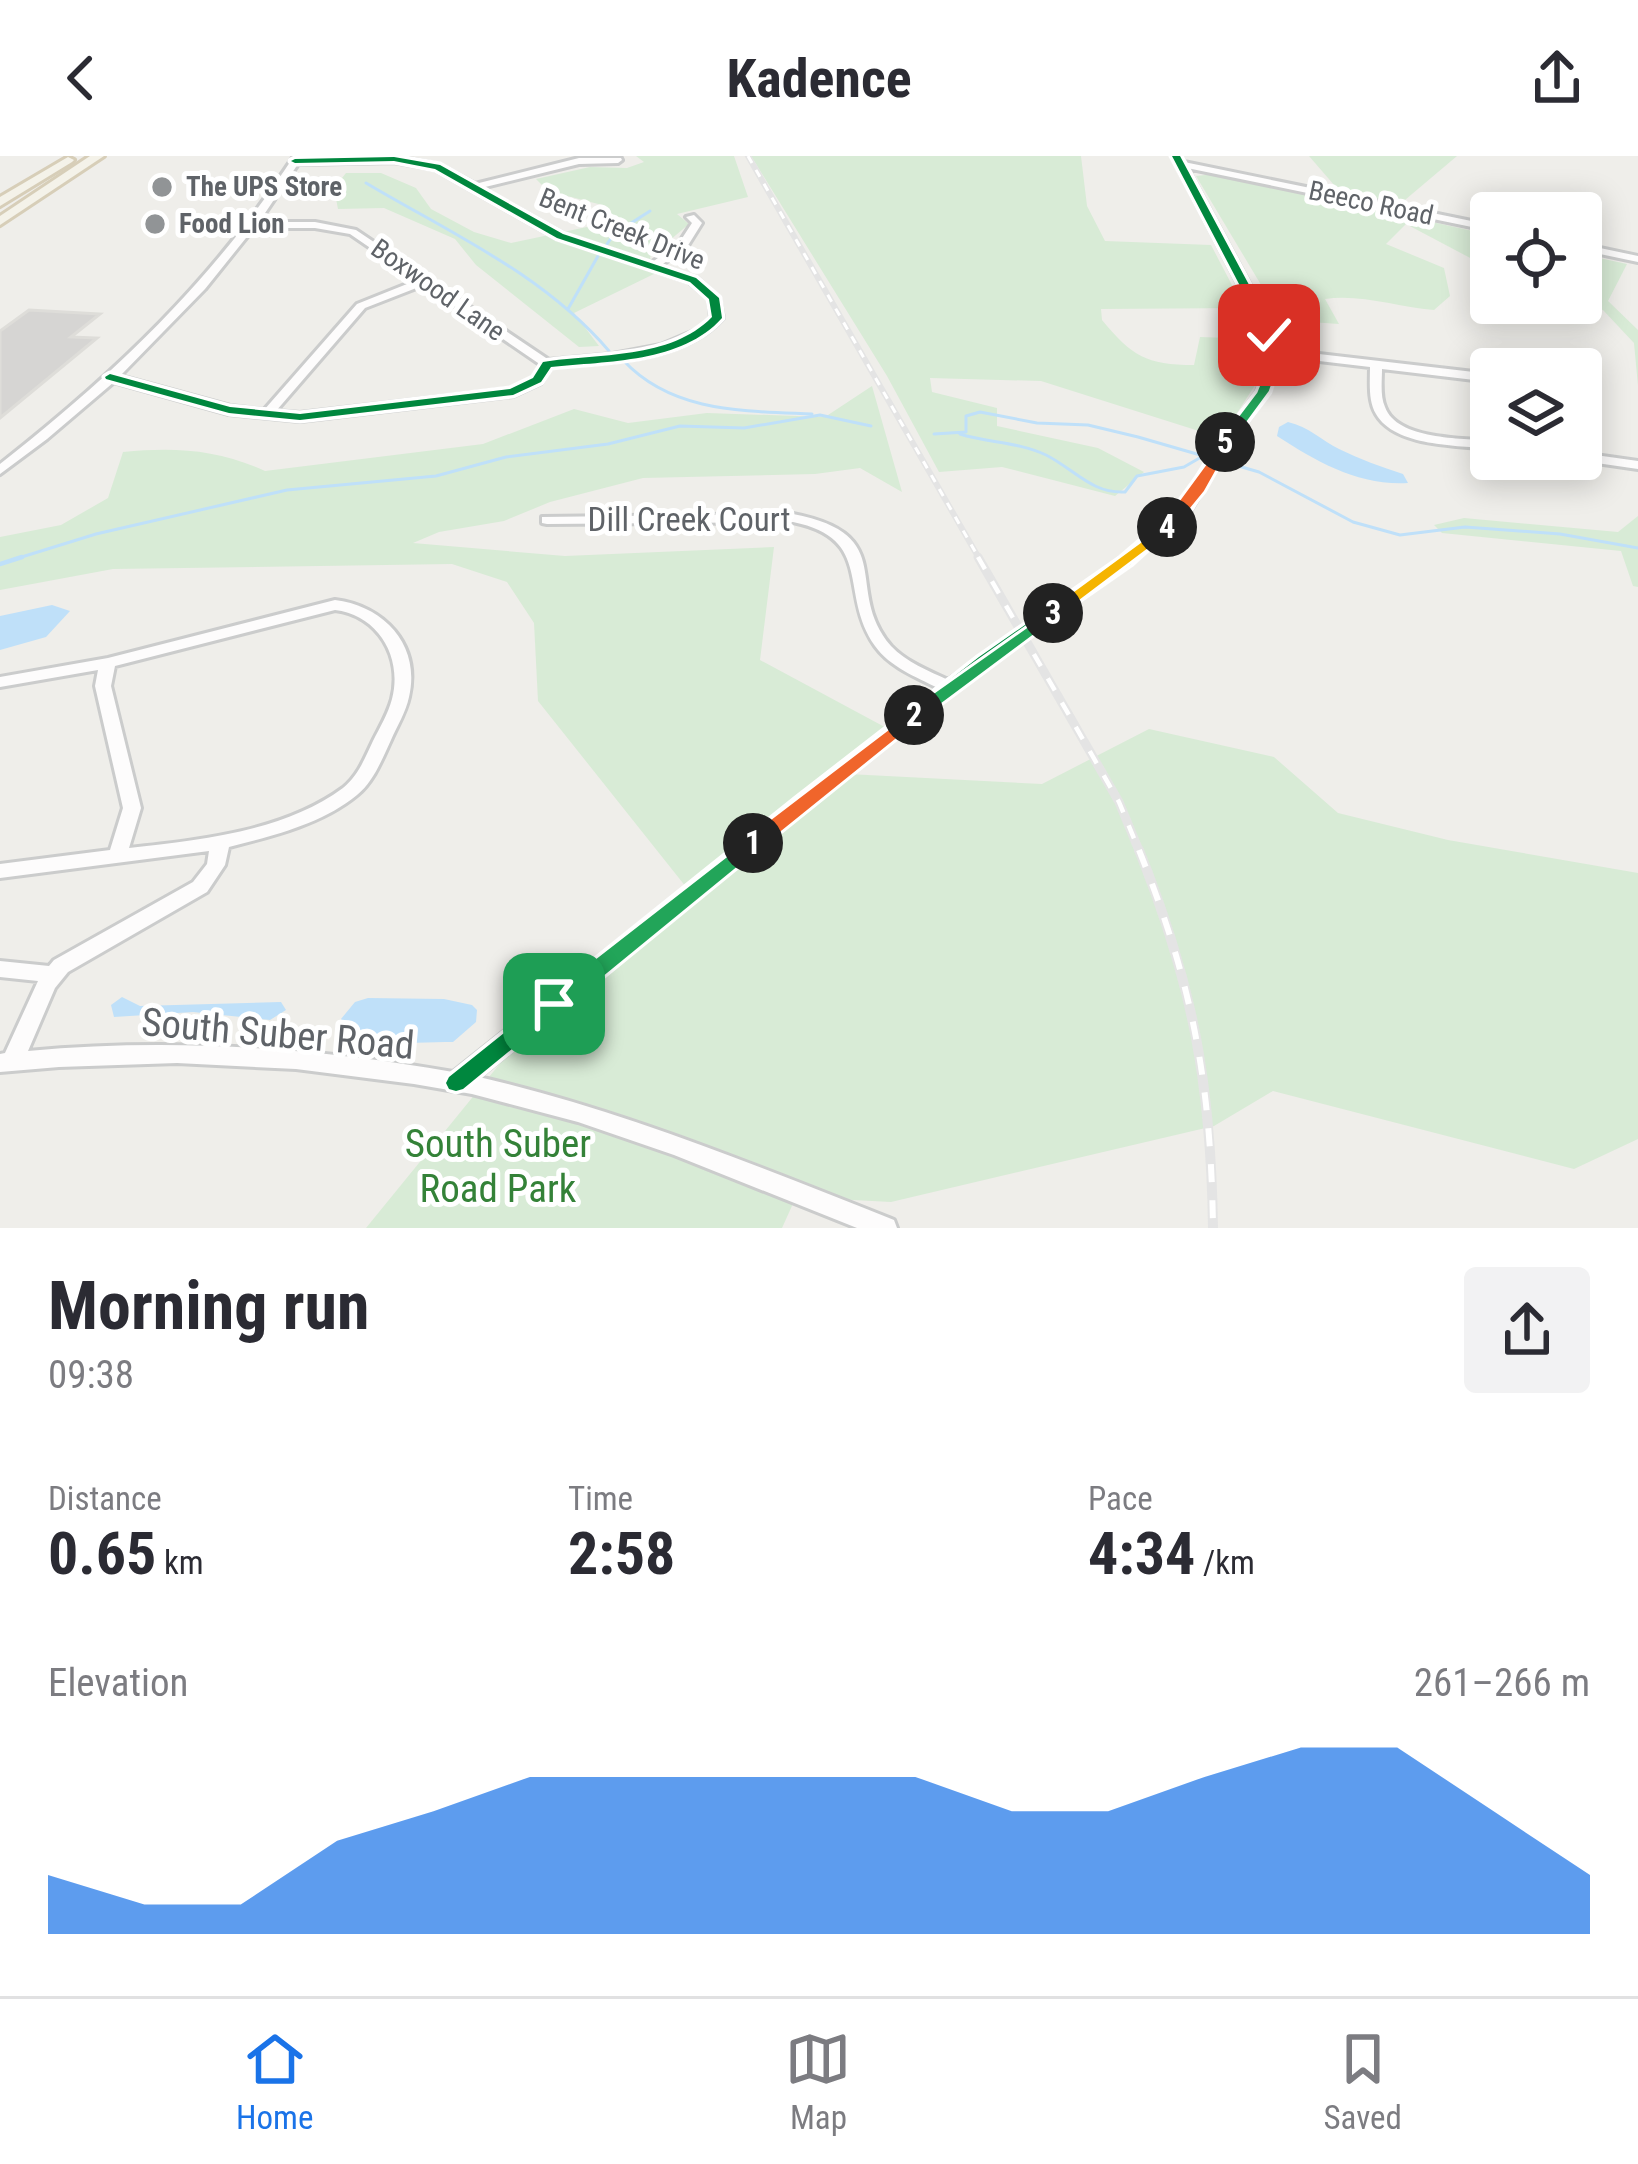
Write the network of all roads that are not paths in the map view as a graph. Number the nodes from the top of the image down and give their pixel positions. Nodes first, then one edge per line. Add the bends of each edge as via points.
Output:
1 (74, 156) edge
2 (98, 156) edge
3 (296, 159) edge
4 (618, 160) dead end
5 (1179, 160) edge
6 (475, 187) junction
7 (0, 202) edge
8 (691, 217) dead end
9 (0, 221) edge
10 (1470, 223) edge
11 (252, 225) junction
12 (1602, 251) edge
13 (1638, 259) edge
14 (655, 264) junction
15 (425, 281) junction
16 (1272, 352) junction
17 (547, 364) junction
18 (1376, 364) junction
19 (1470, 375) edge
20 (110, 377) junction
21 (266, 415) junction
22 (1470, 442) edge
23 (1602, 460) edge
24 (1638, 465) edge
25 (0, 470) edge
26 (548, 520) dead end
27 (107, 663) junction
28 (0, 682) edge
29 (950, 687) junction
30 (220, 842) junction
31 (118, 854) junction
32 (0, 872) edge
33 (0, 969) edge
34 (54, 975) junction
35 (6, 1063) edge
36 (456, 1083) junction
37 (885, 1228) edge

1 - 7 main road
2 - 9 main road
3 - 6 street, Bent Creek Drive via 413,161
3 - 11 street
4 - 6 street
5 - 10 street, Beeco Road
5 - 16 street via 1259,311
6 - 14 street, Bent Creek Drive via 560,236
8 - 14 street via 697,224 690,238
11 - 15 street, Boxwood Lane via 347,230
11 - 20 street
12 - 13 street
14 - 17 street, Bent Creek Drive via 711,294 718,314 709,329 669,346
15 - 17 street, Boxwood Lane
15 - 21 street via 361,306
16 - 18 street
16 - 29 street via 1263,392 1184,510
17 - 21 street, Bent Creek Drive via 529,386 503,394
18 - 19 street
18 - 22 street via 1378,406 1391,423
20 - 21 street, Bent Creek Drive
20 - 25 street
23 - 24 street
26 - 29 street, Dill Creek Court via 793,518 832,528 855,553 878,640
27 - 28 street
27 - 30 street via 334,605 367,609 381,622 402,666 402,695 370,769 351,793 305,818
27 - 31 street via 103,686 132,808
29 - 36 street
30 - 31 street
30 - 34 street via 200,886
31 - 32 street
33 - 34 street
34 - 35 street
35 - 36 street, South Suber Road via 181,1052
36 - 37 street, South Suber Road via 670,1144

